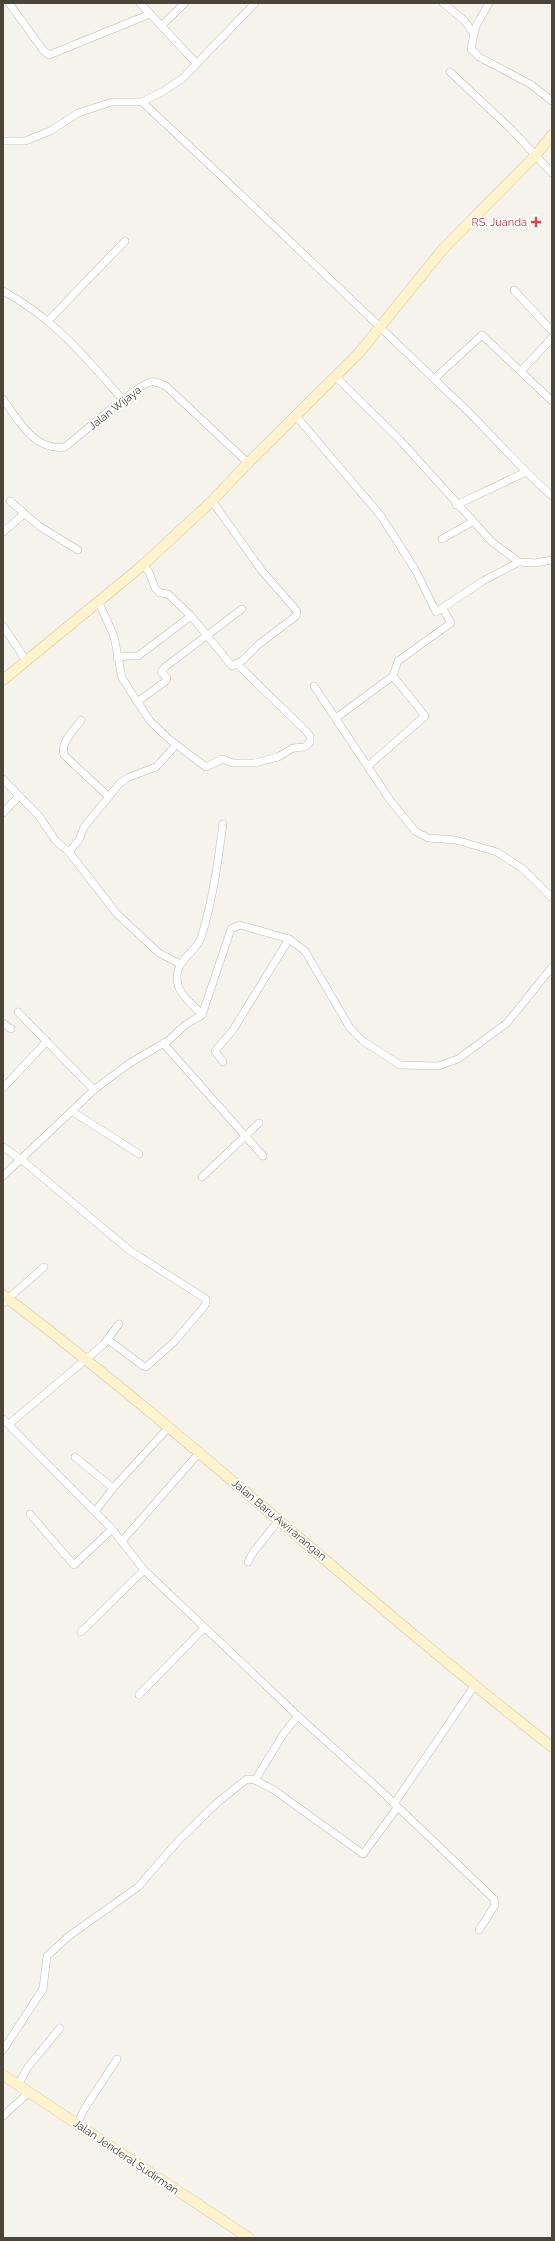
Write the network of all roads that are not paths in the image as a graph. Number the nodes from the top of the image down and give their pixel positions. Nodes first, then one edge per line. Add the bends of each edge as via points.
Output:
1 (9, 3) edge
2 (140, 3) edge
3 (185, 3) edge
4 (255, 3) edge
5 (443, 3) edge
6 (489, 3) edge
7 (150, 14) junction
8 (161, 26) junction
9 (474, 34) junction
10 (196, 63) junction
11 (450, 72) dead end
12 (552, 101) edge
13 (142, 102) junction
14 (552, 135) edge
15 (3, 141) edge
16 (536, 155) junction
17 (552, 173) edge
18 (125, 241) dead end
19 (514, 290) dead end
20 (3, 291) edge
21 (48, 321) junction
22 (380, 327) junction
23 (552, 331) edge
24 (552, 338) edge
25 (522, 370) junction
26 (335, 376) junction
27 (434, 379) junction
28 (3, 399) edge
29 (122, 400) junction
30 (552, 401) edge
31 (296, 416) junction
32 (248, 463) junction
33 (526, 472) junction
34 (552, 496) edge
35 (10, 501) dead end
36 (212, 501) junction
37 (456, 505) junction
38 (24, 514) junction
39 (472, 522) junction
40 (3, 532) edge
41 (442, 539) dead end
42 (78, 550) dead end
43 (552, 560) edge
44 (519, 562) junction
45 (143, 565) junction
46 (99, 603) junction
47 (242, 609) dead end
48 (443, 609) junction
49 (191, 616) junction
50 (3, 626) edge
51 (207, 636) junction
52 (117, 658) junction
53 (27, 662) junction
54 (237, 664) junction
55 (393, 676) junction
56 (4, 678) edge
57 (314, 686) dead end
58 (137, 702) junction
59 (336, 718) junction
60 (81, 720) dead end
61 (176, 745) junction
62 (368, 766) junction
63 (3, 778) edge
64 (19, 796) junction
65 (109, 797) junction
66 (3, 813) edge
67 (223, 824) dead end
68 (68, 852) junction
69 (552, 898) edge
70 (289, 939) junction
71 (180, 964) junction
72 (552, 967) edge
73 (18, 1012) dead end
74 (200, 1012) junction
75 (3, 1023) edge
76 (11, 1029) dead end
77 (47, 1041) junction
78 (163, 1043) junction
79 (223, 1062) dead end
80 (91, 1087) dead end
81 (3, 1088) edge
82 (73, 1112) junction
83 (258, 1123) dead end
84 (245, 1135) junction
85 (3, 1147) edge
86 (139, 1154) dead end
87 (263, 1156) dead end
88 (21, 1160) junction
89 (3, 1176) edge
90 (202, 1177) dead end
91 (44, 1268) dead end
92 (5, 1299) edge
93 (119, 1324) dead end
94 (107, 1339) junction
95 (84, 1359) junction
96 (3, 1419) edge
97 (9, 1424) junction
98 (169, 1427) junction
99 (199, 1453) junction
100 (75, 1457) dead end
101 (113, 1488) junction
102 (95, 1512) junction
103 (30, 1514) dead end
104 (280, 1520) junction
105 (112, 1529) junction
106 (122, 1541) junction
107 (248, 1562) dead end
108 (144, 1570) junction
109 (204, 1628) junction
110 (81, 1632) dead end
111 (475, 1685) junction
112 (139, 1695) dead end
113 (298, 1716) junction
114 (552, 1747) edge
115 (255, 1780) junction
116 (395, 1806) junction
117 (479, 1930) dead end
118 (60, 2028) dead end
119 (3, 2050) edge
120 (117, 2059) dead end
121 (3, 2075) edge
122 (18, 2085) junction
123 (35, 2095) junction
124 (3, 2116) edge
125 (77, 2124) junction
126 (247, 2237) edge

1 - 7 street via 48,55
2 - 7 street
3 - 8 street
4 - 10 street
5 - 9 street via 464,20
6 - 9 street
7 - 8 street
8 - 10 street
9 - 12 street via 471,49 479,57 530,84
10 - 13 street via 183,78
11 - 16 street
13 - 15 street via 112,102 78,113 50,131 25,141
13 - 22 street
14 - 16 street
16 - 17 street
16 - 22 street via 443,249
18 - 21 street
19 - 23 street
20 - 21 street via 29,305
21 - 29 street via 69,338
22 - 26 street via 359,353
22 - 27 street
24 - 25 street
25 - 27 street via 482,335
25 - 30 street
26 - 31 street
26 - 37 street via 400,440
27 - 33 street
28 - 29 street, Jalan Wijaya via 32,435 45,447 55,449 65,447
29 - 32 street, Jalan Wijaya via 150,382 166,386
31 - 32 street
31 - 48 street via 381,516 416,571 436,612
32 - 36 street
33 - 34 street
33 - 37 street
35 - 38 street
36 - 45 street
36 - 54 street via 262,571 298,611 296,616
37 - 39 street
38 - 40 street
38 - 42 street
39 - 41 street
39 - 44 street via 492,542
43 - 44 street
44 - 48 street via 483,581
45 - 46 street
45 - 49 street via 149,572 155,588 160,593 168,594
46 - 52 street via 114,636
46 - 53 street
47 - 51 street
48 - 55 street via 451,623 398,661
49 - 51 street
49 - 52 street via 138,656
50 - 53 street
51 - 54 street via 232,666
51 - 58 street via 165,667 161,672 166,680
52 - 58 street via 122,678
53 - 56 street
54 - 61 street via 306,731 310,736 310,742 305,747 293,748 265,762 233,763 222,758 206,767
55 - 59 street
55 - 62 street via 425,716
57 - 59 street
58 - 61 street via 150,721
59 - 62 street
60 - 65 street via 62,748 64,755
61 - 65 street via 156,767 129,776
62 - 69 street via 390,800 416,831 428,838 456,840 497,852 523,869
63 - 64 street
64 - 66 street
64 - 68 street
65 - 68 street via 84,827 79,840
67 - 71 street via 216,873 202,936
68 - 71 street via 117,914 160,953
70 - 72 street via 305,951 350,1028 363,1041 400,1065 438,1066 458,1059 507,1023
70 - 74 street via 240,925 231,929
70 - 79 street via 233,1030 215,1051
71 - 74 street via 177,978 179,990
73 - 77 street
74 - 78 street
75 - 76 street
77 - 80 street
77 - 81 street
78 - 82 street via 95,1089
78 - 84 street
82 - 86 street
82 - 88 street
83 - 84 street
84 - 87 street
84 - 90 street
85 - 88 street
88 - 89 street
88 - 94 street via 129,1250 206,1299 203,1308 174,1342 146,1367
91 - 92 street
92 - 95 street, Jalan Baru Awirarangan
93 - 94 street
94 - 95 street
95 - 97 street
95 - 98 street, Jalan Baru Awirarangan
96 - 97 street
97 - 102 street
98 - 99 street, Jalan Baru Awirarangan
98 - 101 street
99 - 104 street, Jalan Baru Awirarangan
99 - 106 street
100 - 101 street
101 - 102 street
102 - 105 street
103 - 105 street via 74,1565
104 - 107 street
104 - 111 street, Jalan Baru Awirarangan
105 - 106 street
106 - 108 street
108 - 109 street
108 - 110 street
109 - 112 street
109 - 113 street
111 - 114 street, Jalan Baru Awirarangan
111 - 116 street
113 - 115 street via 284,1733
113 - 116 street
115 - 116 street via 274,1790 361,1854 365,1853
115 - 119 street via 247,1779 218,1802 178,1841 138,1887 69,1936 47,1956 43,1989
116 - 117 street via 494,1899 496,1905
118 - 122 street via 28,2067
120 - 125 street
121 - 122 street, Jalan Jenderal Sudirman
122 - 123 street, Jalan Jenderal Sudirman
123 - 124 street via 27,2094
123 - 125 street, Jalan Jenderal Sudirman
125 - 126 street, Jalan Jenderal Sudirman

